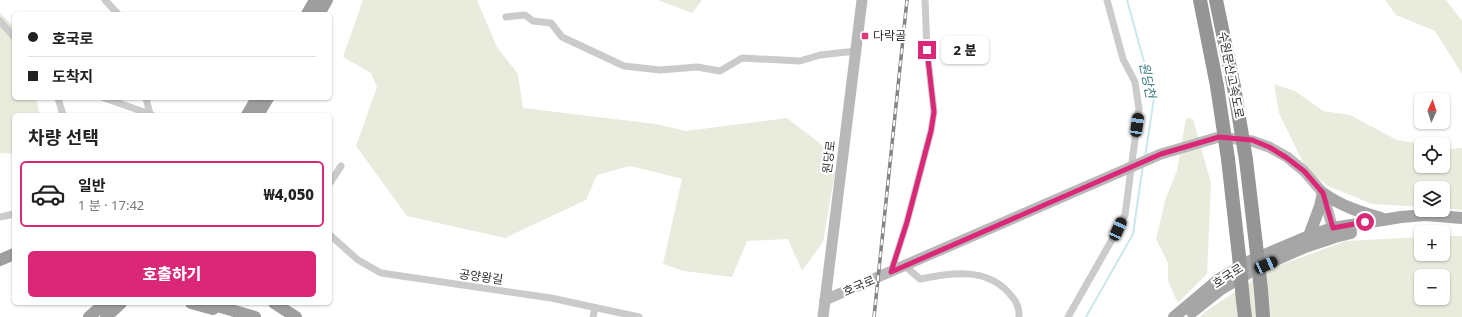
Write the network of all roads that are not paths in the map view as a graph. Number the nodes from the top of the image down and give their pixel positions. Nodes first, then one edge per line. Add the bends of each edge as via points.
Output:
1 (105, 0) edge
2 (315, 0) edge
3 (327, 0) edge
4 (862, 0) edge
5 (925, 0) edge
6 (1107, 0) edge
7 (1200, 0) edge
8 (1216, 0) edge
9 (116, 12) edge
10 (307, 12) edge
11 (319, 12) edge
12 (506, 16) dead end
13 (0, 22) edge
14 (12, 35) edge
15 (856, 51) junction
16 (59, 100) edge
17 (110, 100) edge
18 (147, 100) edge
19 (256, 100) edge
20 (267, 100) edge
21 (62, 113) edge
22 (148, 113) edge
23 (151, 113) edge
24 (248, 113) edge
25 (259, 113) edge
26 (341, 166) dead end
27 (1132, 167) junction
28 (332, 180) edge
29 (1323, 193) junction
30 (12, 214) edge
31 (0, 217) edge
32 (1462, 218) edge
33 (1386, 219) junction
34 (1462, 224) edge
35 (1334, 232) junction
36 (1309, 236) junction
37 (332, 237) edge
38 (12, 251) edge
39 (0, 254) edge
40 (12, 255) edge
41 (0, 260) edge
42 (905, 266) junction
43 (891, 272) junction
44 (825, 300) junction
45 (103, 305) edge
46 (119, 305) edge
47 (198, 305) edge
48 (213, 305) edge
49 (277, 305) edge
50 (596, 308) junction
51 (1263, 315) edge
52 (89, 317) edge
53 (106, 317) edge
54 (240, 317) edge
55 (255, 317) edge
56 (296, 317) edge
57 (593, 317) edge
58 (640, 317) edge
59 (823, 317) edge
60 (1019, 317) edge
61 (1068, 317) edge
62 (1174, 317) edge
63 (1186, 317) edge
64 (1245, 317) edge

1 - 9 street
2 - 10 highway
3 - 11 highway
4 - 15 main road, 원당로
5 - 43 street via 927,50 934,112 907,222
6 - 27 street via 1123,59 1136,82 1139,109
7 - 64 highway, 수원문산고속도로, bridge via 1228,159
8 - 51 highway, 수원문산고속도로, bridge via 1246,160
12 - 15 street via 525,15 533,21 551,23 562,37 624,66 660,70 696,67 720,71 742,58 800,61 820,55
13 - 14 street
15 - 44 main road, 원당로
16 - 21 street
17 - 22 street
18 - 23 street
19 - 24 highway
20 - 25 highway
26 - 28 street
27 - 29 main road, 호국로 via 1161,154 1219,137 1252,140 1287,158 1304,171
27 - 42 main road, 호국로
27 - 61 street via 1125,215
29 - 33 main road via 1360,212
29 - 35 main road
29 - 36 main road
30 - 31 street
32 - 33 main road, 호국로 via 1425,215
33 - 35 main road, 호국로
34 - 35 main road, 호국로 via 1427,222
35 - 36 main road, 호국로
35 - 63 main road, 호국로 via 1305,248 1253,270 1221,289
36 - 62 main road, 호국로 via 1250,261 1218,280
37 - 50 street, 공양왕길 via 358,260 381,273 551,298
38 - 39 highway
40 - 41 highway
42 - 43 main road, 호국로
42 - 60 street via 920,279 947,274 983,276 1000,284 1010,294 1018,305
43 - 44 main road, 호국로
44 - 59 main road, 원당로
45 - 52 highway
46 - 53 highway
47 - 54 highway
48 - 55 highway
49 - 56 highway
50 - 57 street
50 - 58 street, 공양왕길

